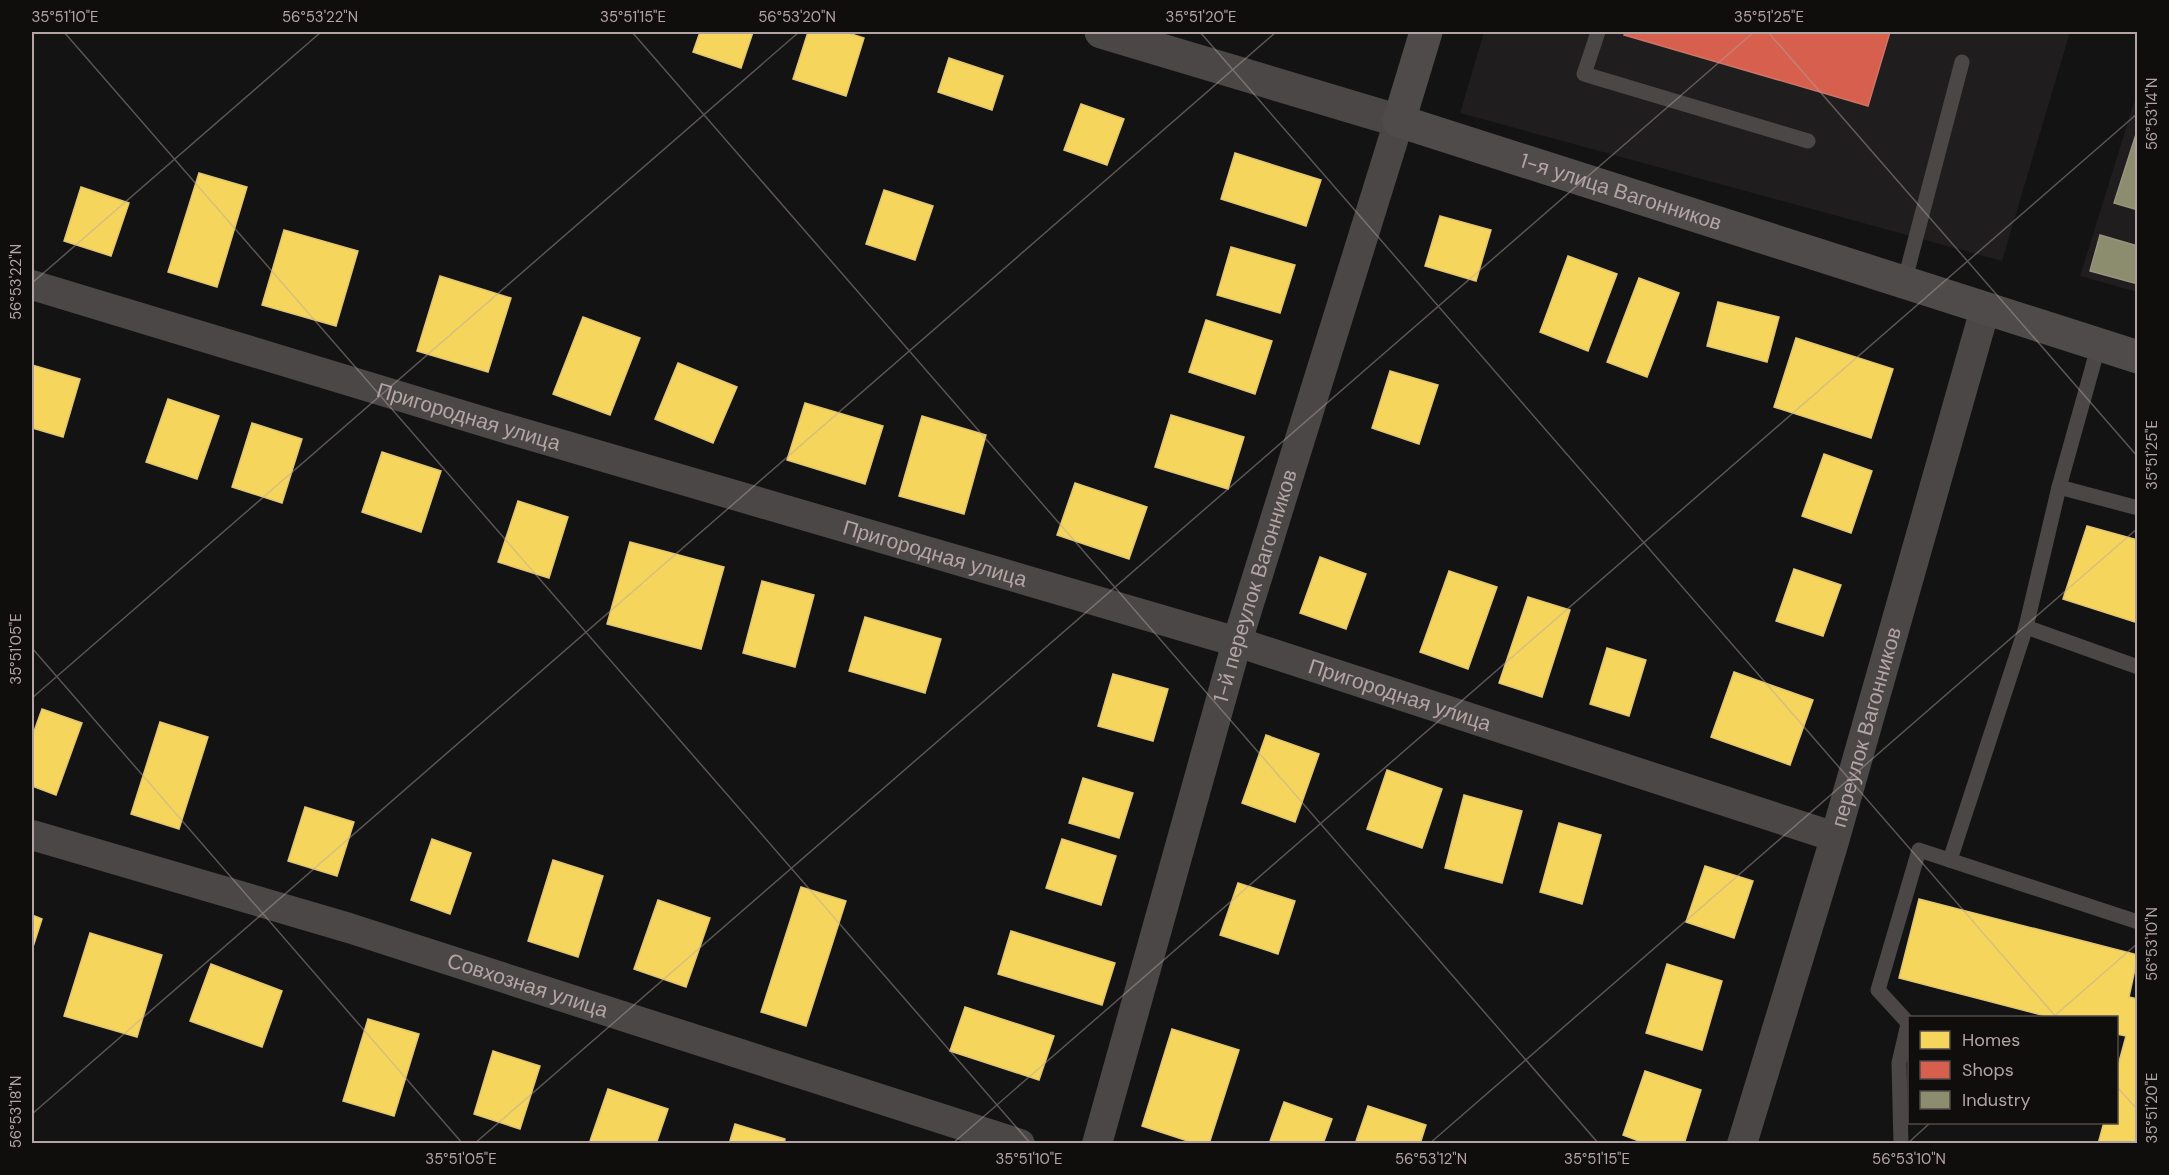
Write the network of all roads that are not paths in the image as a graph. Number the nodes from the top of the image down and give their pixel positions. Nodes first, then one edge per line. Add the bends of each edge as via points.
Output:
1 (1101, 32) edge
2 (1426, 32) edge
3 (1598, 32) edge
4 (1962, 62) dead end
5 (1399, 121) junction
6 (1808, 141) dead end
7 (1904, 283) junction
8 (32, 285) edge
9 (1984, 309) junction
10 (2099, 344) junction
11 (2138, 357) edge
12 (2059, 487) junction
13 (2138, 508) edge
14 (2026, 627) junction
15 (1237, 642) junction
16 (2138, 667) edge
17 (32, 835) edge
18 (1835, 837) junction
19 (1950, 860) junction
20 (2138, 922) edge
21 (1908, 1024) edge
22 (1908, 1029) edge
23 (1020, 1143) edge
24 (1097, 1143) edge
25 (1742, 1143) edge
26 (1901, 1143) edge

1 - 5 street, 1-я улица Вагонников
2 - 5 main road, 1-й переулок Вагонников
3 - 6 lane via 1584,74
4 - 7 lane
5 - 7 main road, 1-я улица Вагонников
5 - 15 street, 1-й переулок Вагонников
7 - 9 main road, 1-я улица Вагонников
8 - 15 street, Пригородная улица
9 - 10 main road, 1-я улица Вагонников
9 - 18 street, переулок Вагонников
10 - 11 main road, 1-я улица Вагонников
10 - 12 lane
12 - 13 lane
12 - 14 lane
14 - 16 lane
14 - 19 lane
15 - 18 street, Пригородная улица
15 - 24 street, 1-й переулок Вагонников
17 - 23 street, Совхозная улица via 349,928
18 - 25 street, переулок Вагонников
19 - 20 lane
19 - 21 lane via 1919,850 1878,990
22 - 26 lane via 1899,1063

